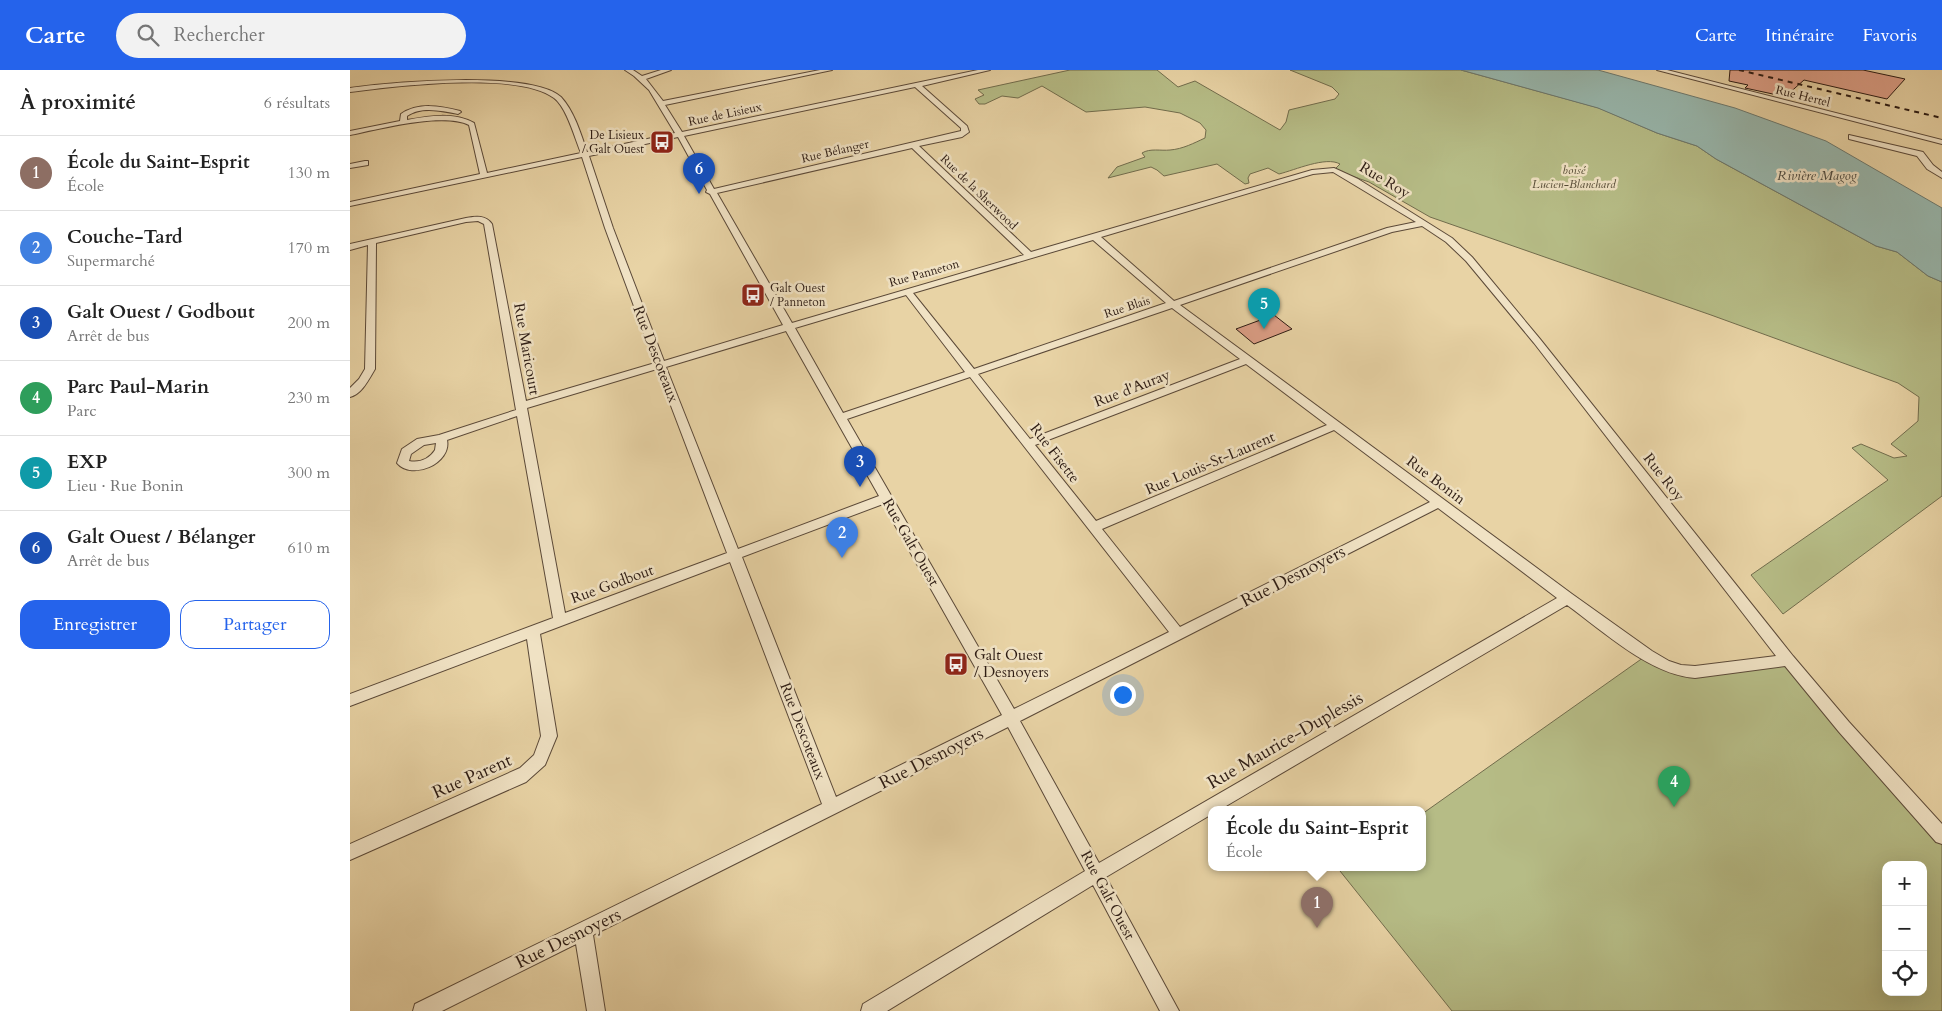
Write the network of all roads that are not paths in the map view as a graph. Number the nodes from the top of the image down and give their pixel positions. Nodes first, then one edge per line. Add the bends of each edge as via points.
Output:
1 (628, 70) edge
2 (668, 70) edge
3 (829, 70) edge
4 (987, 70) edge
5 (1660, 70) edge
6 (642, 78) junction
7 (917, 85) junction
8 (350, 90) edge
9 (660, 104) junction
10 (461, 118) junction
11 (404, 123) junction
12 (350, 133) edge
13 (680, 135) junction
14 (1852, 137) dead end
15 (1942, 142) edge
16 (913, 145) junction
17 (584, 156) junction
18 (365, 163) dead end
19 (350, 166) edge
20 (1334, 170) joint
21 (1942, 176) edge
22 (484, 177) junction
23 (710, 192) junction
24 (350, 204) edge
25 (1423, 222) junction
26 (1094, 236) junction
27 (372, 242) junction
28 (350, 247) edge
29 (1029, 255) junction
30 (907, 291) junction
31 (1174, 305) junction
32 (788, 327) junction
33 (1247, 360) junction
34 (659, 364) junction
35 (971, 372) junction
36 (350, 394) edge
37 (522, 409) junction
38 (840, 418) junction
39 (1337, 425) junction
40 (441, 438) dead end
41 (1028, 444) junction
42 (886, 498) junction
43 (1439, 503) junction
44 (1094, 528) junction
45 (736, 556) junction
46 (1566, 598) junction
47 (560, 621) junction
48 (533, 631) junction
49 (1178, 634) junction
50 (1788, 660) junction
51 (350, 700) edge
52 (1011, 718) junction
53 (1211, 806) edge
54 (1208, 807) edge
55 (832, 808) junction
56 (1942, 836) edge
57 (350, 852) edge
58 (1096, 873) junction
59 (583, 931) junction
60 (422, 1011) edge
61 (596, 1011) edge
62 (870, 1011) edge
63 (1170, 1011) edge

1 - 6 street, Rue Galt Ouest
2 - 6 street
3 - 9 street
4 - 7 street, Rue de Lisieux
5 - 15 street, Rue Hertel
6 - 9 street, Rue Galt Ouest
7 - 13 street, Rue de Lisieux
7 - 16 street, Rue Bélanger via 965,127 965,132
8 - 17 street, Rue Descoteaux via 454,79 496,80 531,86 549,92 562,102
9 - 13 street, Rue Galt Ouest
10 - 11 street
10 - 11 street via 463,115 458,112 422,108 404,113
10 - 22 street via 472,124
11 - 12 street
13 - 17 street, Rue de Lisieux
13 - 23 street, Rue Galt Ouest
14 - 21 street via 1920,154 1930,168
16 - 23 street, Rue Bélanger
16 - 29 street, Rue de la Sherwood
17 - 22 street, Rue de Lisieux
17 - 34 street, Rue Descoteaux
18 - 19 street
20 - 25 street, Rue Roy
20 - 26 street, Rue Panneton via 1312,172
22 - 24 street, Rue de Lisieux
23 - 32 street, Rue Galt Ouest
25 - 31 street, Rue Blais via 1390,230
25 - 50 street, Rue Roy via 1469,259
26 - 29 street, Rue Panneton
26 - 31 street, Rue Bonin
27 - 28 street, Rue Maricourt
27 - 36 street via 370,369
27 - 37 street, Rue Maricourt via 466,220 486,221 494,246
29 - 30 street, Rue Panneton
30 - 32 street, Rue Panneton
30 - 35 street, Rue Fisette
31 - 33 street, Rue Bonin
31 - 35 street, Rue Blais
32 - 34 street, Rue Panneton
32 - 38 street, Rue Galt Ouest
33 - 39 street, Rue Bonin
33 - 41 street, Rue d'Auray
34 - 37 street, Rue Panneton
34 - 45 street, Rue Descoteaux
35 - 38 street, Rue Blais
35 - 41 street, Rue Fisette
37 - 40 street, Rue Panneton
37 - 47 street, Rue Maricourt
38 - 42 street, Rue Galt Ouest
39 - 43 street, Rue Bonin
39 - 44 street, Rue Louis-St-Laurent
41 - 44 street, Rue Fisette
42 - 45 street, Rue Godbout
42 - 52 street, Rue Galt Ouest
43 - 46 street, Rue Bonin
43 - 49 street, Rue Desnoyers
44 - 49 street, Rue Fisette
45 - 47 street, Rue Godbout
45 - 55 street, Rue Descoteaux
46 - 50 street, Rue Bonin via 1647,655 1681,671
46 - 53 street, Rue Maurice-Duplessis
47 - 48 street, Rue Godbout
48 - 51 street, Rue Godbout
48 - 57 street, Rue Parent via 550,736 547,749 538,763 520,777
49 - 52 street, Rue Desnoyers
50 - 56 street, Rue Roy
52 - 55 street, Rue Desnoyers
52 - 58 street, Rue Galt Ouest
54 - 58 street, Rue Maurice-Duplessis
55 - 59 street, Rue Desnoyers
58 - 62 street, Rue Maurice-Duplessis
58 - 63 street, Rue Galt Ouest
59 - 60 street, Rue Desnoyers
59 - 61 street

